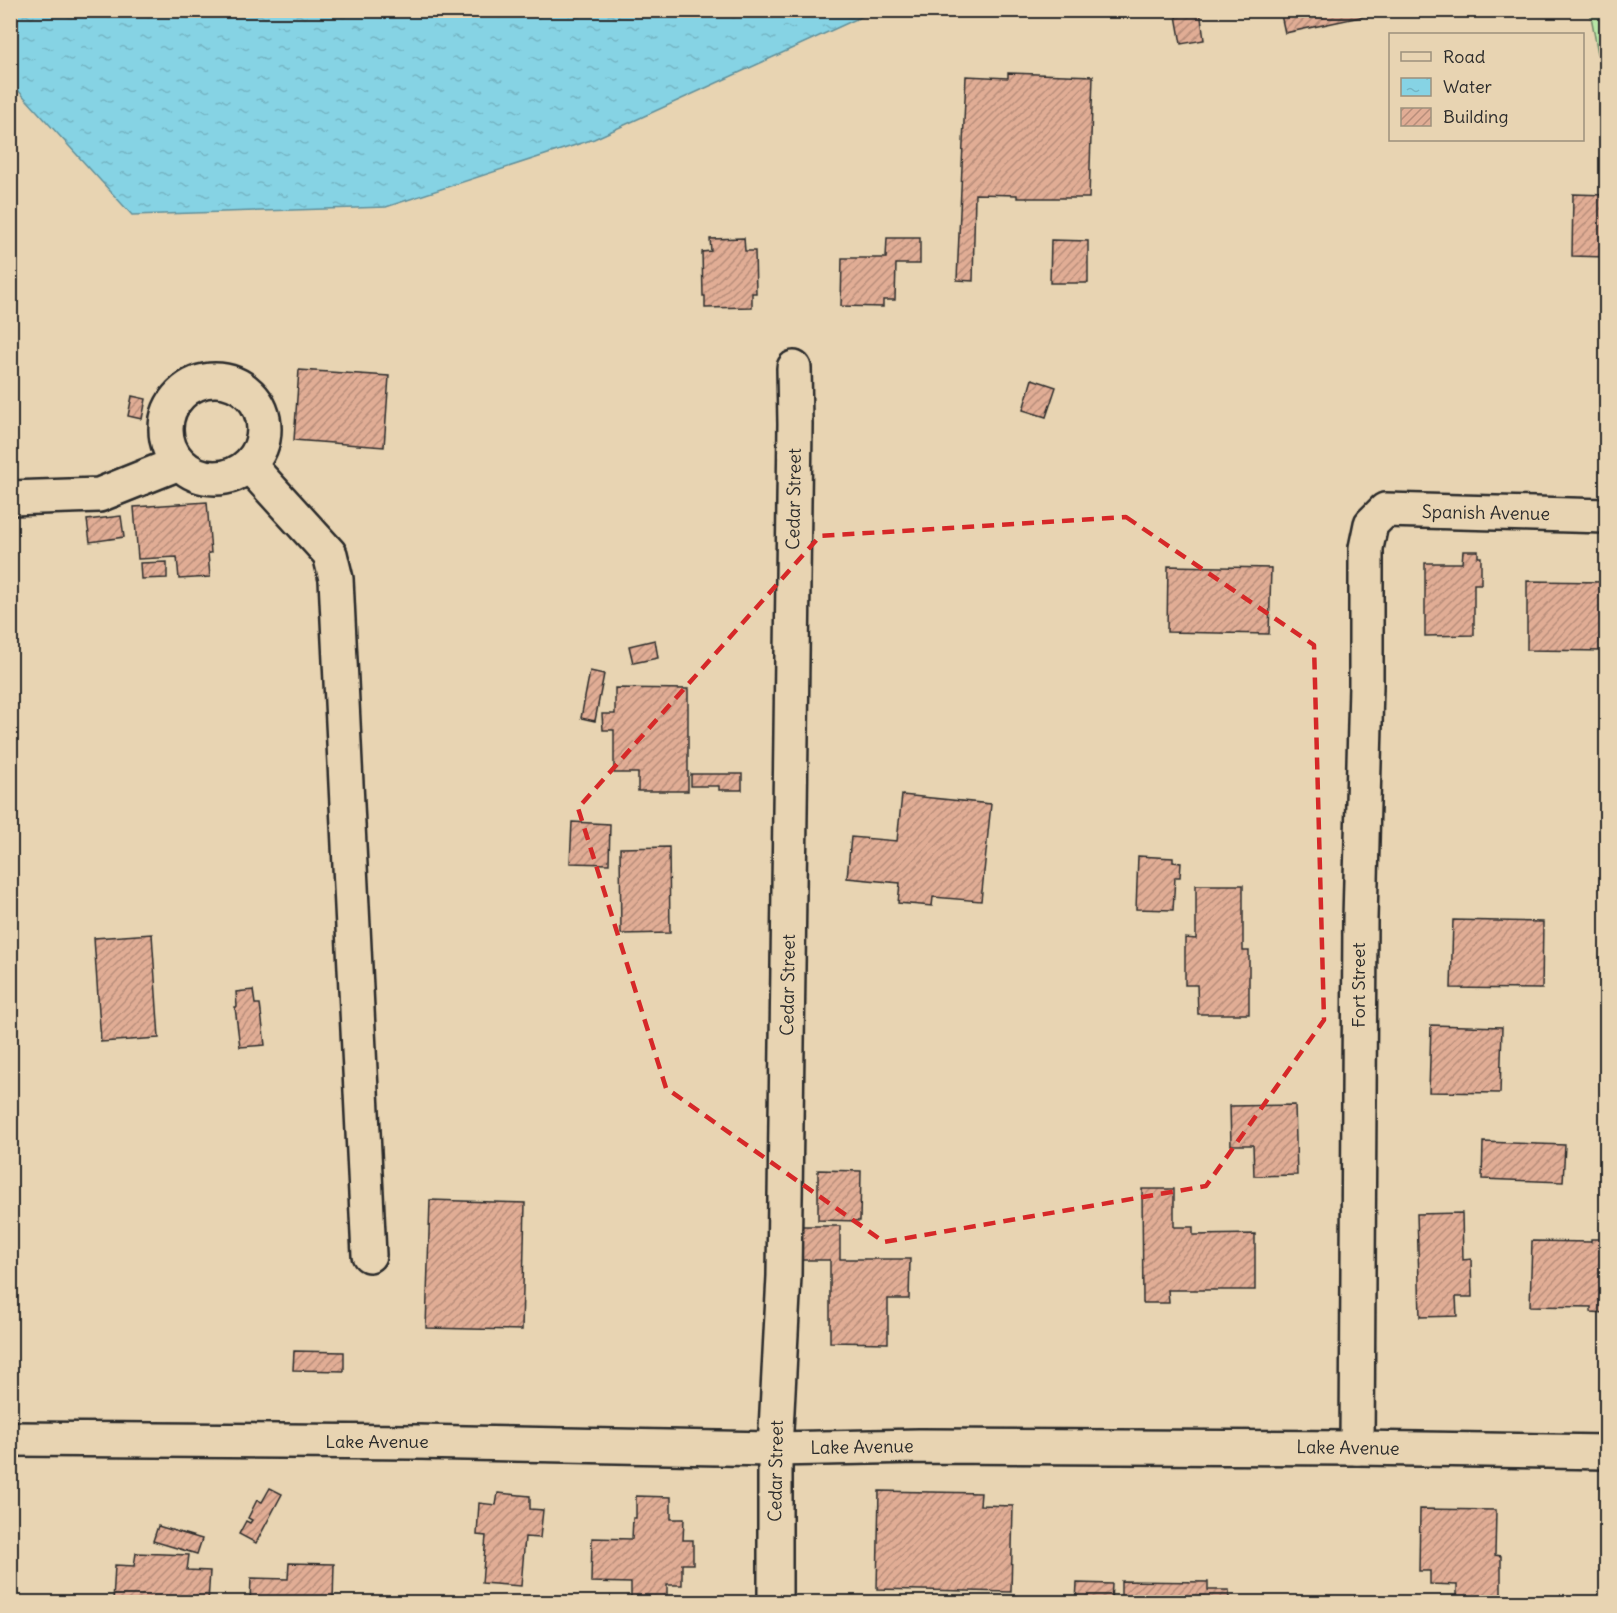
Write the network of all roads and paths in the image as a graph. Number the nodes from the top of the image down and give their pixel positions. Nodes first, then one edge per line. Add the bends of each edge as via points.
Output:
1 (794, 368) dead end
2 (179, 463) junction
3 (249, 465) junction
4 (10, 498) edge
5 (1606, 516) edge
6 (1371, 524) joint
7 (369, 1255) dead end
8 (10, 1439) edge
9 (1357, 1448) junction
10 (775, 1449) junction
11 (1606, 1452) edge
12 (775, 1602) edge

1 - 10 street, Cedar Street via 784,1276
2 - 3 street via 195,474 213,479 232,476
2 - 3 street via 167,437 170,408 182,393 198,383 217,380 236,384 252,396 262,412 263,440
2 - 4 street via 99,495
3 - 7 street via 330,554 336,579
5 - 6 street, Spanish Avenue via 1385,510
6 - 9 street, Fort Street via 1366,548 1360,920
8 - 10 street, Lake Avenue
9 - 10 street, Lake Avenue
9 - 11 street, Lake Avenue
10 - 12 street, Cedar Street

